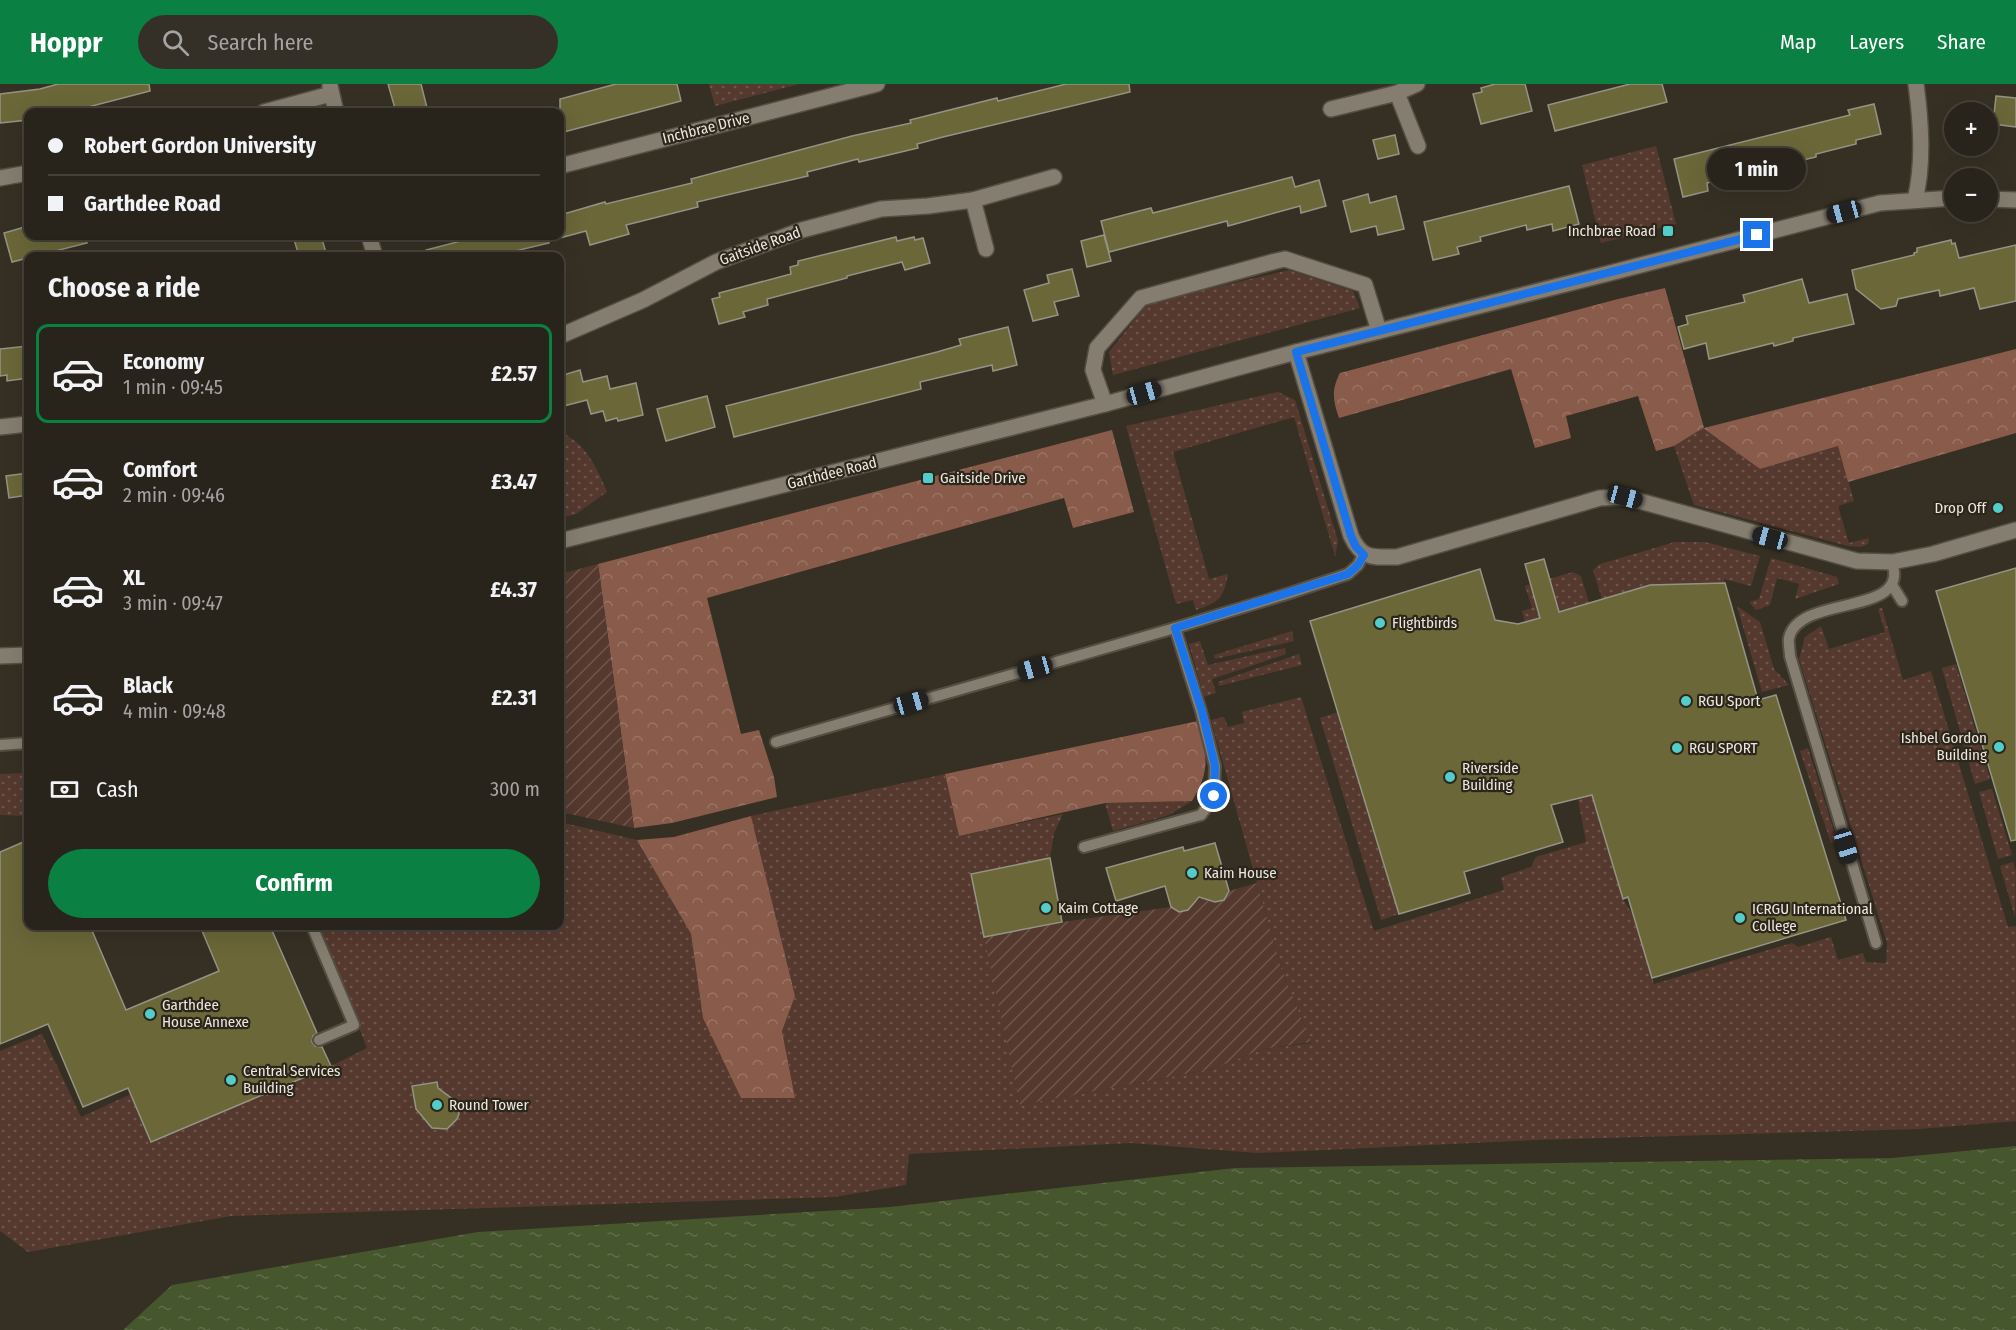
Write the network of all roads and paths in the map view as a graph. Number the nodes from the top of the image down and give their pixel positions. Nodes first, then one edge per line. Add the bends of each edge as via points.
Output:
1 (877, 84) edge
2 (1417, 84) edge
3 (1916, 84) edge
4 (851, 87) edge
5 (330, 89) edge
6 (1397, 93) junction
7 (275, 108) edge
8 (335, 108) edge
9 (1331, 109) dead end
10 (1418, 146) dead end
11 (564, 164) edge
12 (24, 174) edge
13 (1054, 177) dead end
14 (0, 178) edge
15 (1944, 199) edge
16 (1998, 199) edge
17 (974, 200) junction
18 (1915, 200) junction
19 (2016, 200) edge
20 (986, 249) dead end
21 (1379, 332) junction
22 (564, 334) edge
23 (1296, 352) junction
24 (1105, 404) junction
25 (24, 424) edge
26 (0, 428) edge
27 (2016, 530) edge
28 (564, 540) edge
29 (1364, 555) junction
30 (1892, 562) junction
31 (1892, 585) junction
32 (1902, 601) dead end
33 (1175, 628) junction
34 (24, 655) edge
35 (0, 656) edge
36 (776, 742) dead end
37 (24, 743) edge
38 (0, 745) edge
39 (1084, 847) dead end
40 (314, 930) edge
41 (1876, 942) dead end
42 (319, 1040) dead end

1 - 4 street, Inchbrae Drive
2 - 6 street
3 - 18 street via 1920,178
4 - 11 street, Inchbrae Drive
5 - 7 street
5 - 8 street
6 - 9 street
6 - 10 street
12 - 14 street
13 - 17 street, Gaitside Road
15 - 18 street, Garthdee Road
16 - 19 street
17 - 20 street
17 - 22 street, Gaitside Road via 881,209 802,230 716,262
18 - 21 street, Garthdee Road via 1880,203
21 - 23 street, Garthdee Road
21 - 24 street via 1365,285 1284,259 1276,261 1141,298 1097,348 1093,369
23 - 24 street, Garthdee Road
23 - 29 street via 1351,536
24 - 28 street, Garthdee Road
25 - 26 street
27 - 30 street
29 - 30 street via 1397,557 1582,502 1625,497 1857,561
29 - 33 lane via 1348,574
30 - 31 lane
31 - 32 lane
31 - 41 lane via 1882,595 1798,622 1789,637 1790,656
33 - 36 lane
33 - 39 lane via 1215,766 1214,796 1201,814
34 - 35 street
37 - 38 lane
40 - 42 lane via 354,1025

